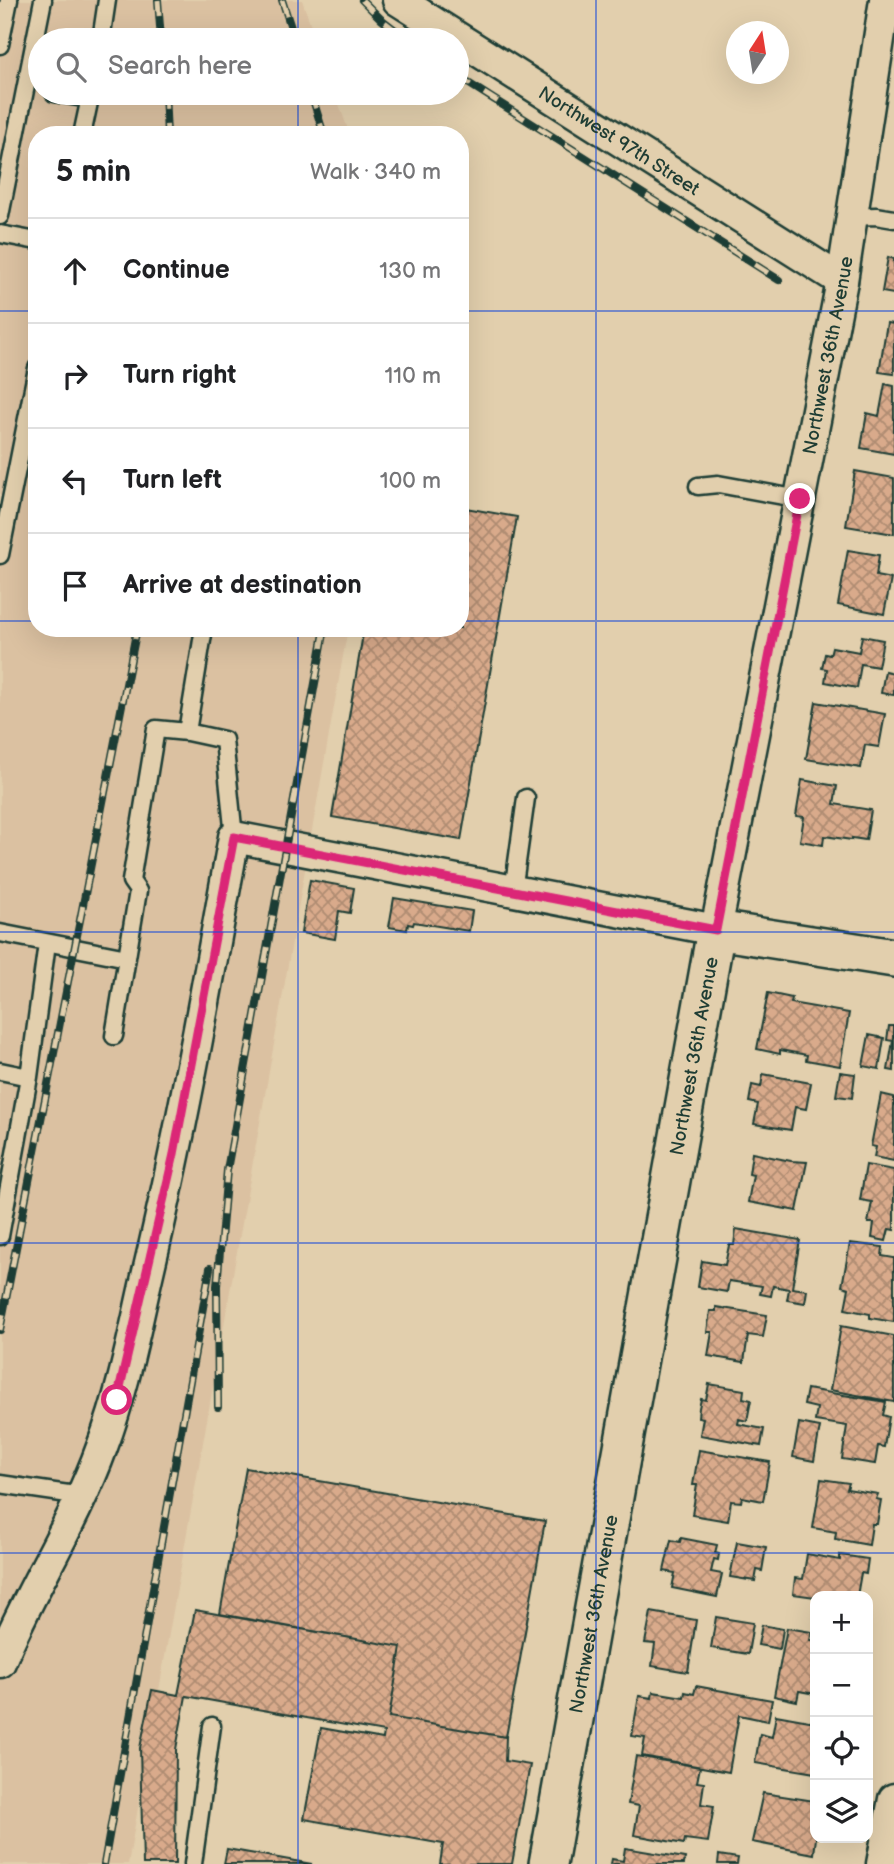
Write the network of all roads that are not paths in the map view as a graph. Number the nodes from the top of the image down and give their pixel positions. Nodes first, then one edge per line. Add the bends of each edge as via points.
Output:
1 (9, 0) edge
2 (43, 0) edge
3 (107, 0) edge
4 (398, 0) edge
5 (885, 0) edge
6 (40, 28) edge
7 (103, 28) edge
8 (442, 28) edge
9 (0, 45) edge
10 (469, 45) edge
11 (29, 105) edge
12 (88, 105) edge
13 (84, 126) edge
14 (0, 216) edge
15 (852, 217) junction
16 (894, 219) edge
17 (0, 233) edge
18 (28, 239) edge
19 (842, 281) junction
20 (28, 406) edge
21 (698, 485) dead end
22 (6, 499) edge
23 (800, 499) junction
24 (0, 555) edge
25 (203, 637) edge
26 (187, 732) junction
27 (526, 797) dead end
28 (234, 837) junction
29 (513, 891) junction
30 (716, 930) junction
31 (0, 933) edge
32 (47, 943) junction
33 (127, 958) junction
34 (894, 958) edge
35 (114, 1036) dead end
36 (0, 1071) edge
37 (29, 1077) junction
38 (0, 1236) edge
39 (0, 1484) edge
40 (82, 1496) junction
41 (0, 1662) edge
42 (212, 1726) dead end
43 (894, 1799) edge
44 (193, 1864) edge
45 (548, 1864) edge
46 (882, 1864) edge

1 - 9 lane
2 - 6 lane
3 - 7 lane
4 - 8 street, Northwest 97th Street
5 - 15 street, Northwest 36th Avenue
10 - 19 street, Northwest 97th Street
11 - 14 lane
12 - 13 lane
15 - 16 lane
15 - 19 street, Northwest 36th Avenue
17 - 18 lane
19 - 23 street, Northwest 36th Avenue
20 - 22 lane
21 - 23 lane via 718,484
22 - 24 lane
23 - 30 street, Northwest 36th Avenue
25 - 26 lane
26 - 28 lane via 224,740
26 - 33 lane via 156,729 131,881 138,891
27 - 29 lane
28 - 29 street
28 - 40 street via 149,1270 117,1400
29 - 30 street
30 - 34 street
30 - 45 street, Northwest 36th Avenue
31 - 32 lane
32 - 33 lane
32 - 37 lane
33 - 35 lane
36 - 37 lane
37 - 38 lane
39 - 40 lane
40 - 41 street
42 - 44 lane
43 - 46 street

